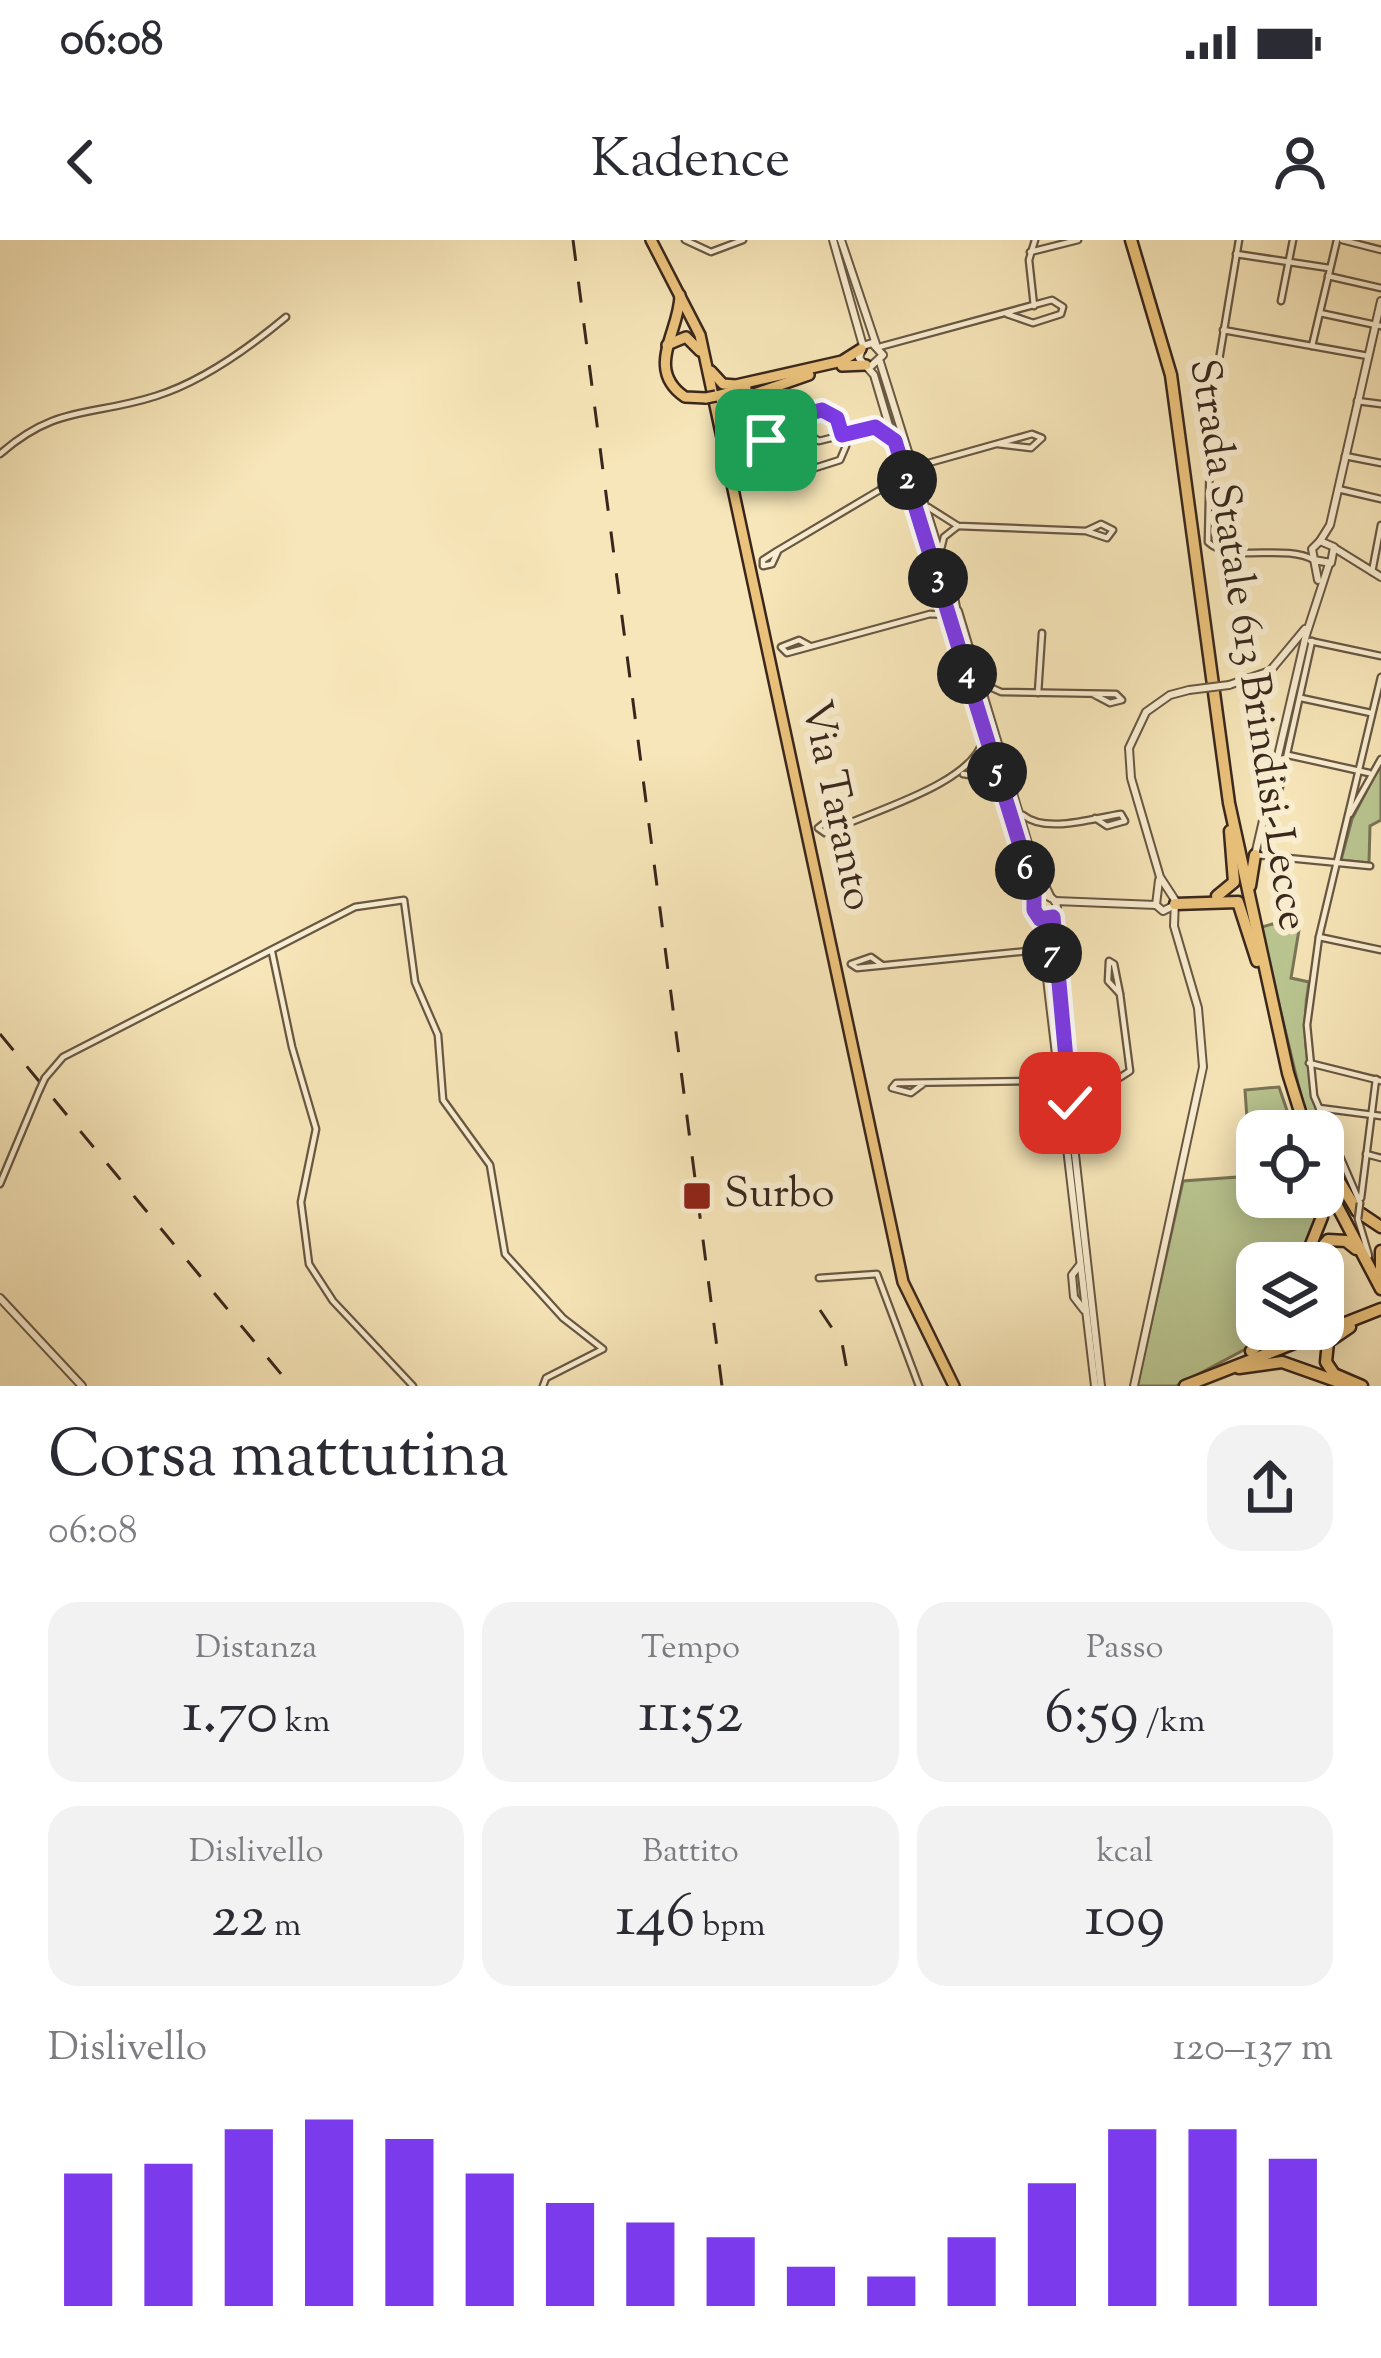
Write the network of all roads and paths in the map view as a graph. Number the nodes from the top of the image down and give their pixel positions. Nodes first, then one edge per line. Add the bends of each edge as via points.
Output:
1 (651, 240) edge
2 (685, 240) edge
3 (743, 240) edge
4 (837, 240) edge
5 (1034, 240) edge
6 (1078, 240) edge
7 (1128, 240) edge
8 (1239, 240) edge
9 (1293, 240) edge
10 (1339, 240) edge
11 (1381, 250) edge
12 (1030, 252) junction
13 (1236, 254) junction
14 (1288, 262) junction
15 (1328, 272) junction
16 (678, 284) junction
17 (1381, 288) edge
18 (1281, 301) dead end
19 (1381, 302) edge
20 (1034, 306) junction
21 (1320, 313) junction
22 (1007, 314) junction
23 (286, 317) dead end
24 (1378, 326) edge
25 (1223, 330) junction
26 (700, 335) junction
27 (877, 345) junction
28 (1312, 346) junction
29 (862, 347) junction
30 (895, 347) junction
31 (664, 350) junction
32 (1368, 356) junction
33 (881, 361) junction
34 (707, 366) junction
35 (868, 366) junction
36 (807, 373) junction
37 (1357, 401) junction
38 (1381, 404) edge
39 (884, 407) junction
40 (803, 414) junction
41 (875, 427) junction
42 (842, 435) junction
43 (895, 441) junction
44 (998, 444) junction
45 (725, 449) junction
46 (0, 454) edge
47 (1345, 456) junction
48 (904, 457) junction
49 (1381, 463) edge
50 (925, 464) junction
51 (915, 478) junction
52 (893, 485) junction
53 (1338, 489) junction
54 (1381, 499) edge
55 (917, 500) junction
56 (1334, 508) junction
57 (1381, 525) edge
58 (958, 526) junction
59 (1086, 531) dead end
60 (1319, 542) junction
61 (1333, 546) junction
62 (778, 551) dead end
63 (1289, 552) junction
64 (940, 560) junction
65 (1313, 560) junction
66 (1329, 564) junction
67 (1358, 565) junction
68 (1372, 572) junction
69 (1381, 577) edge
70 (1318, 580) junction
71 (945, 604) junction
72 (957, 606) junction
73 (930, 614) junction
74 (948, 615) junction
75 (1042, 633) dead end
76 (1307, 637) junction
77 (810, 646) dead end
78 (1381, 656) edge
79 (975, 672) junction
80 (1381, 677) edge
81 (1001, 692) junction
82 (1038, 693) junction
83 (1093, 694) dead end
84 (1301, 698) junction
85 (987, 712) junction
86 (1372, 714) junction
87 (982, 724) junction
88 (1288, 754) junction
89 (1381, 759) edge
90 (1360, 771) junction
91 (1369, 773) junction
92 (958, 774) junction
93 (1282, 779) dead end
94 (1006, 800) junction
95 (1016, 806) junction
96 (1350, 814) junction
97 (1095, 818) dead end
98 (1041, 825) junction
99 (842, 826) dead end
100 (1230, 831) junction
101 (1255, 855) junction
102 (1033, 860) junction
103 (1338, 863) junction
104 (1370, 866) dead end
105 (1053, 899) junction
106 (1165, 901) junction
107 (1035, 902) junction
108 (1074, 905) junction
109 (1054, 916) junction
110 (1040, 919) junction
111 (1042, 934) junction
112 (1258, 936) junction
113 (1319, 937) junction
114 (1381, 950) edge
115 (1028, 951) junction
116 (272, 952) junction
117 (1258, 961) junction
118 (882, 965) dead end
119 (1046, 969) junction
120 (1120, 994) junction
121 (1060, 1058) junction
122 (1309, 1063) junction
123 (1378, 1080) edge
124 (1042, 1081) junction
125 (1085, 1081) junction
126 (923, 1084) dead end
127 (1060, 1096) junction
128 (1070, 1103) junction
129 (1318, 1108) junction
130 (1299, 1110) edge
131 (1299, 1110) edge
132 (1371, 1114) junction
133 (1381, 1116) edge
134 (1366, 1154) junction
135 (1381, 1158) edge
136 (0, 1184) edge
137 (1344, 1189) edge
138 (1344, 1202) edge
139 (1360, 1203) junction
140 (1344, 1218) edge
141 (1381, 1227) edge
142 (1334, 1242) edge
143 (1375, 1253) edge
144 (1381, 1275) edge
145 (819, 1278) dead end
146 (1381, 1289) edge
147 (0, 1298) edge
148 (1375, 1314) edge
149 (1344, 1321) edge
150 (1253, 1350) edge
151 (1208, 1379) junction
152 (1190, 1385) edge
153 (82, 1386) edge
154 (413, 1386) edge
155 (543, 1386) edge
156 (919, 1386) edge
157 (954, 1386) edge
158 (1098, 1386) edge
159 (1134, 1386) edge
160 (1350, 1386) edge
161 (1362, 1386) edge

1 - 16 main road, Via Taranto
2 - 3 street via 710,252
4 - 27 street
4 - 29 street
5 - 12 street
6 - 12 street
7 - 100 highway, Strada Statale 613 Brindisi-Lecce via 1165,371
7 - 112 highway, Strada Statale 613 Brindisi-Lecce via 1171,375 1229,803
8 - 13 street
9 - 14 street
10 - 11 street
10 - 15 street
12 - 20 street
13 - 14 street
13 - 25 street
14 - 15 street
14 - 18 street
15 - 17 street
15 - 21 street
16 - 26 main road, Via Taranto
16 - 31 main road via 681,302
19 - 24 street
20 - 22 street
20 - 22 street via 1052,300 1063,307 1033,323
21 - 24 street
21 - 28 street
22 - 30 street
23 - 46 street via 171,391 56,417
24 - 32 street
25 - 28 street
25 - 63 street via 1211,408 1208,542 1218,550
26 - 34 main road, Via Taranto
26 - 36 main road via 723,384
27 - 29 street
27 - 30 street
27 - 33 street
28 - 32 street
29 - 35 street
29 - 36 main road
30 - 33 street
31 - 34 main road via 686,337
31 - 36 main road via 674,389 685,397
32 - 37 street
33 - 35 street
33 - 48 street
34 - 45 main road, Via Taranto
35 - 36 main road
35 - 39 street
36 - 45 main road via 731,401 722,415
37 - 38 street
37 - 47 street
39 - 41 street
39 - 43 street
40 - 42 street via 826,410
40 - 42 street via 815,440
40 - 42 street via 778,421 767,434 785,471 836,464
41 - 42 street
41 - 43 street
43 - 48 street
44 - 44 street via 1031,448 1042,438 1032,434
44 - 50 street
45 - 157 main road, Via Taranto via 903,1282
47 - 49 street
47 - 53 street
48 - 50 street
48 - 51 street
48 - 52 street
48 - 55 street
50 - 51 street
51 - 55 street
52 - 55 street
52 - 62 street
53 - 54 street
53 - 56 street
55 - 58 street
55 - 64 street
55 - 71 street
56 - 60 street
56 - 61 street
57 - 68 street
58 - 59 street
58 - 64 street via 944,537
60 - 61 street
60 - 63 street
60 - 65 street
61 - 66 street
61 - 67 street
63 - 65 street
64 - 72 street
65 - 66 street
65 - 70 street
66 - 67 street
66 - 70 street
66 - 76 street
67 - 68 street
68 - 69 street
70 - 76 street
71 - 72 street
71 - 73 street
71 - 74 street
72 - 74 street
72 - 79 street
73 - 74 street
73 - 77 street
74 - 87 street
75 - 82 street
76 - 78 street
76 - 84 street
76 - 101 street
76 - 106 street, bridge via 1270,671 1170,694 1146,712 1129,748 1131,778
79 - 81 street
79 - 85 street
80 - 86 street
81 - 82 street
81 - 85 street
82 - 83 street
84 - 86 street
84 - 88 street
85 - 95 street
86 - 90 street
87 - 92 street via 977,759
87 - 94 street
88 - 90 street
88 - 93 street
89 - 91 street
90 - 91 street
90 - 96 street
91 - 96 street
92 - 94 street via 982,777
92 - 99 street
94 - 107 street
95 - 98 street
95 - 102 street
96 - 103 street
97 - 98 street
98 - 102 street via 1030,834
100 - 106 highway via 1230,889
100 - 117 highway, Strada Statale 613 Brindisi-Lecce
101 - 103 street
101 - 112 highway via 1250,884
102 - 105 street
103 - 104 street
103 - 113 street
105 - 107 street
105 - 108 street
105 - 109 street
106 - 108 street
106 - 117 highway via 1238,902
106 - 159 street via 1202,1030 1202,1090
107 - 110 street
108 - 109 street
109 - 110 street
109 - 121 street
110 - 111 street
111 - 115 street
111 - 119 street
112 - 130 highway, Strada Statale 613 Brindisi-Lecce
113 - 114 street
113 - 122 street
115 - 118 street
115 - 119 street
116 - 136 street, bridge via 72,1052 45,1078
116 - 154 street via 316,1129 301,1202 309,1264
116 - 155 street via 355,907 404,900 415,982 438,1035 443,1100 490,1165 505,1254 603,1349
117 - 131 highway, Strada Statale 613 Brindisi-Lecce
119 - 121 street
120 - 120 street via 1114,964 1109,961 1108,981
120 - 125 street via 1130,1071
121 - 124 street
121 - 125 street
121 - 127 street
121 - 128 street
122 - 123 street
122 - 129 street
123 - 132 street
124 - 126 street
124 - 127 street
125 - 128 street
127 - 158 street
128 - 158 street
129 - 132 street
129 - 139 street
132 - 133 street
132 - 134 street
134 - 135 street
134 - 139 street
137 - 141 highway
138 - 143 highway
139 - 143 street, bridge via 1358,1220
140 - 146 highway
142 - 146 highway via 1346,1241
143 - 144 highway
145 - 156 street via 877,1274
147 - 153 street
148 - 149 highway
148 - 151 highway
148 - 152 highway
148 - 161 highway via 1333,1336 1324,1354 1334,1374
150 - 152 highway
151 - 152 highway
151 - 160 highway via 1282,1362

